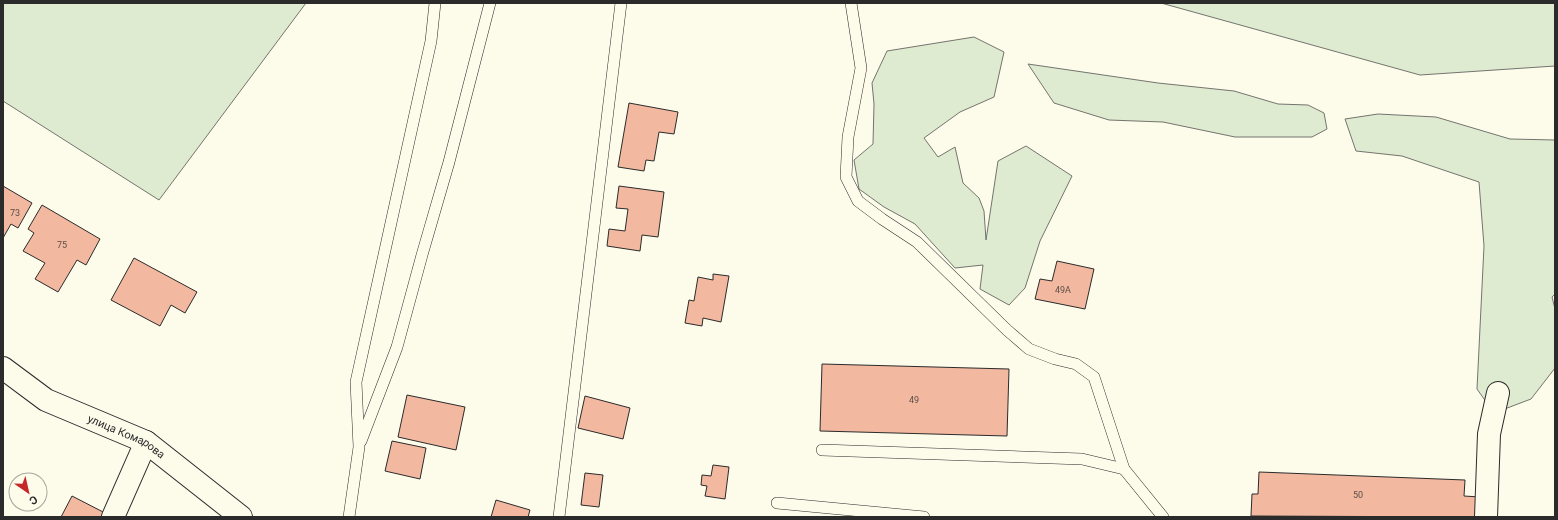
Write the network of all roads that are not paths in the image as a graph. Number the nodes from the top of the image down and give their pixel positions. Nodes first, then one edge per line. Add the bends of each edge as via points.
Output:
1 (435, 3) edge
2 (490, 3) edge
3 (621, 3) edge
4 (851, 3) edge
5 (3, 368) edge
6 (1498, 393) dead end
7 (146, 442) junction
8 (359, 447) junction
9 (822, 450) dead end
10 (1124, 469) junction
11 (777, 503) dead end
12 (113, 517) edge
13 (241, 517) edge
14 (349, 517) edge
15 (559, 517) edge
16 (924, 517) edge
17 (1163, 517) edge
18 (1486, 517) edge

1 - 8 lane via 431,41 356,382
2 - 8 lane via 397,347
3 - 15 lane
4 - 10 lane via 861,68 848,137 846,177 858,201 917,242 1029,349 1055,360 1076,364 1094,377
5 - 7 street, улица Комарова via 46,400
6 - 18 street via 1489,434
7 - 12 street
7 - 13 street, улица Комарова
8 - 14 lane
9 - 10 lane via 1082,459
10 - 17 lane
11 - 16 lane

